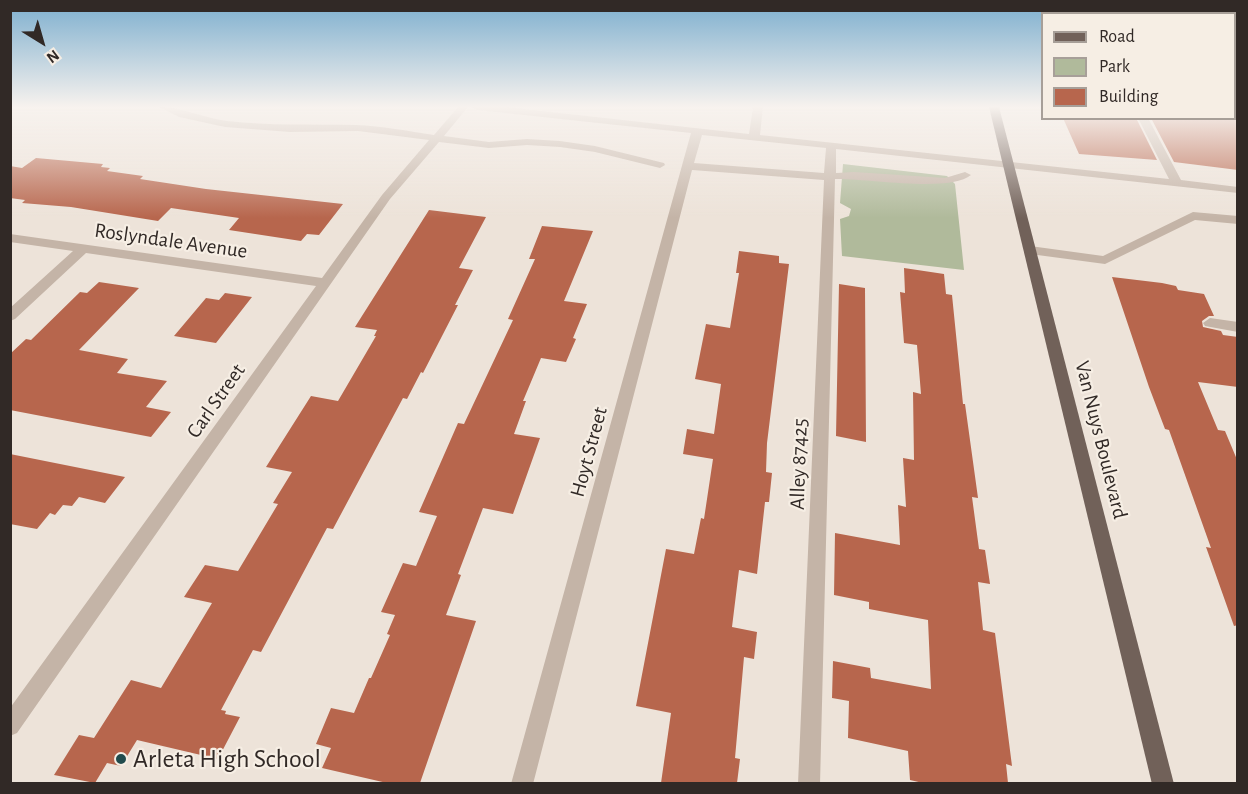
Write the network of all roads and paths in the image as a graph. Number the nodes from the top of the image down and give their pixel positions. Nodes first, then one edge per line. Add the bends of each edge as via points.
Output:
1 (433, 144) edge
2 (482, 144) edge
3 (501, 144) edge
4 (560, 144) edge
5 (694, 144) edge
6 (812, 144) edge
7 (1004, 144) edge
8 (1156, 144) edge
9 (831, 146) junction
10 (660, 165) dead end
11 (688, 166) junction
12 (1010, 166) junction
13 (830, 176) junction
14 (965, 176) dead end
15 (1177, 184) junction
16 (1238, 190) edge
17 (1238, 220) edge
18 (10, 238) edge
19 (84, 248) junction
20 (1030, 250) junction
21 (326, 283) junction
22 (10, 316) edge
23 (1210, 323) dead end
24 (1238, 327) edge
25 (10, 726) edge
26 (522, 783) edge
27 (809, 783) edge
28 (1163, 783) edge

1 - 21 street, Carl Street via 386,197
2 - 3 street
4 - 10 street
5 - 11 street, Hoyt Street
6 - 9 street
7 - 12 main road, Van Nuys Boulevard
8 - 15 street
9 - 12 street
9 - 13 street, Alley 87425
11 - 13 street
11 - 26 street, Hoyt Street
12 - 15 street
12 - 20 main road, Van Nuys Boulevard
13 - 14 street via 946,182
13 - 27 street, Alley 87425
15 - 16 street
17 - 20 street via 1193,216 1105,260
18 - 19 street, Roslyndale Avenue
19 - 21 street, Roslyndale Avenue
19 - 22 street
20 - 28 main road, Van Nuys Boulevard
21 - 25 street, Carl Street
23 - 24 street

